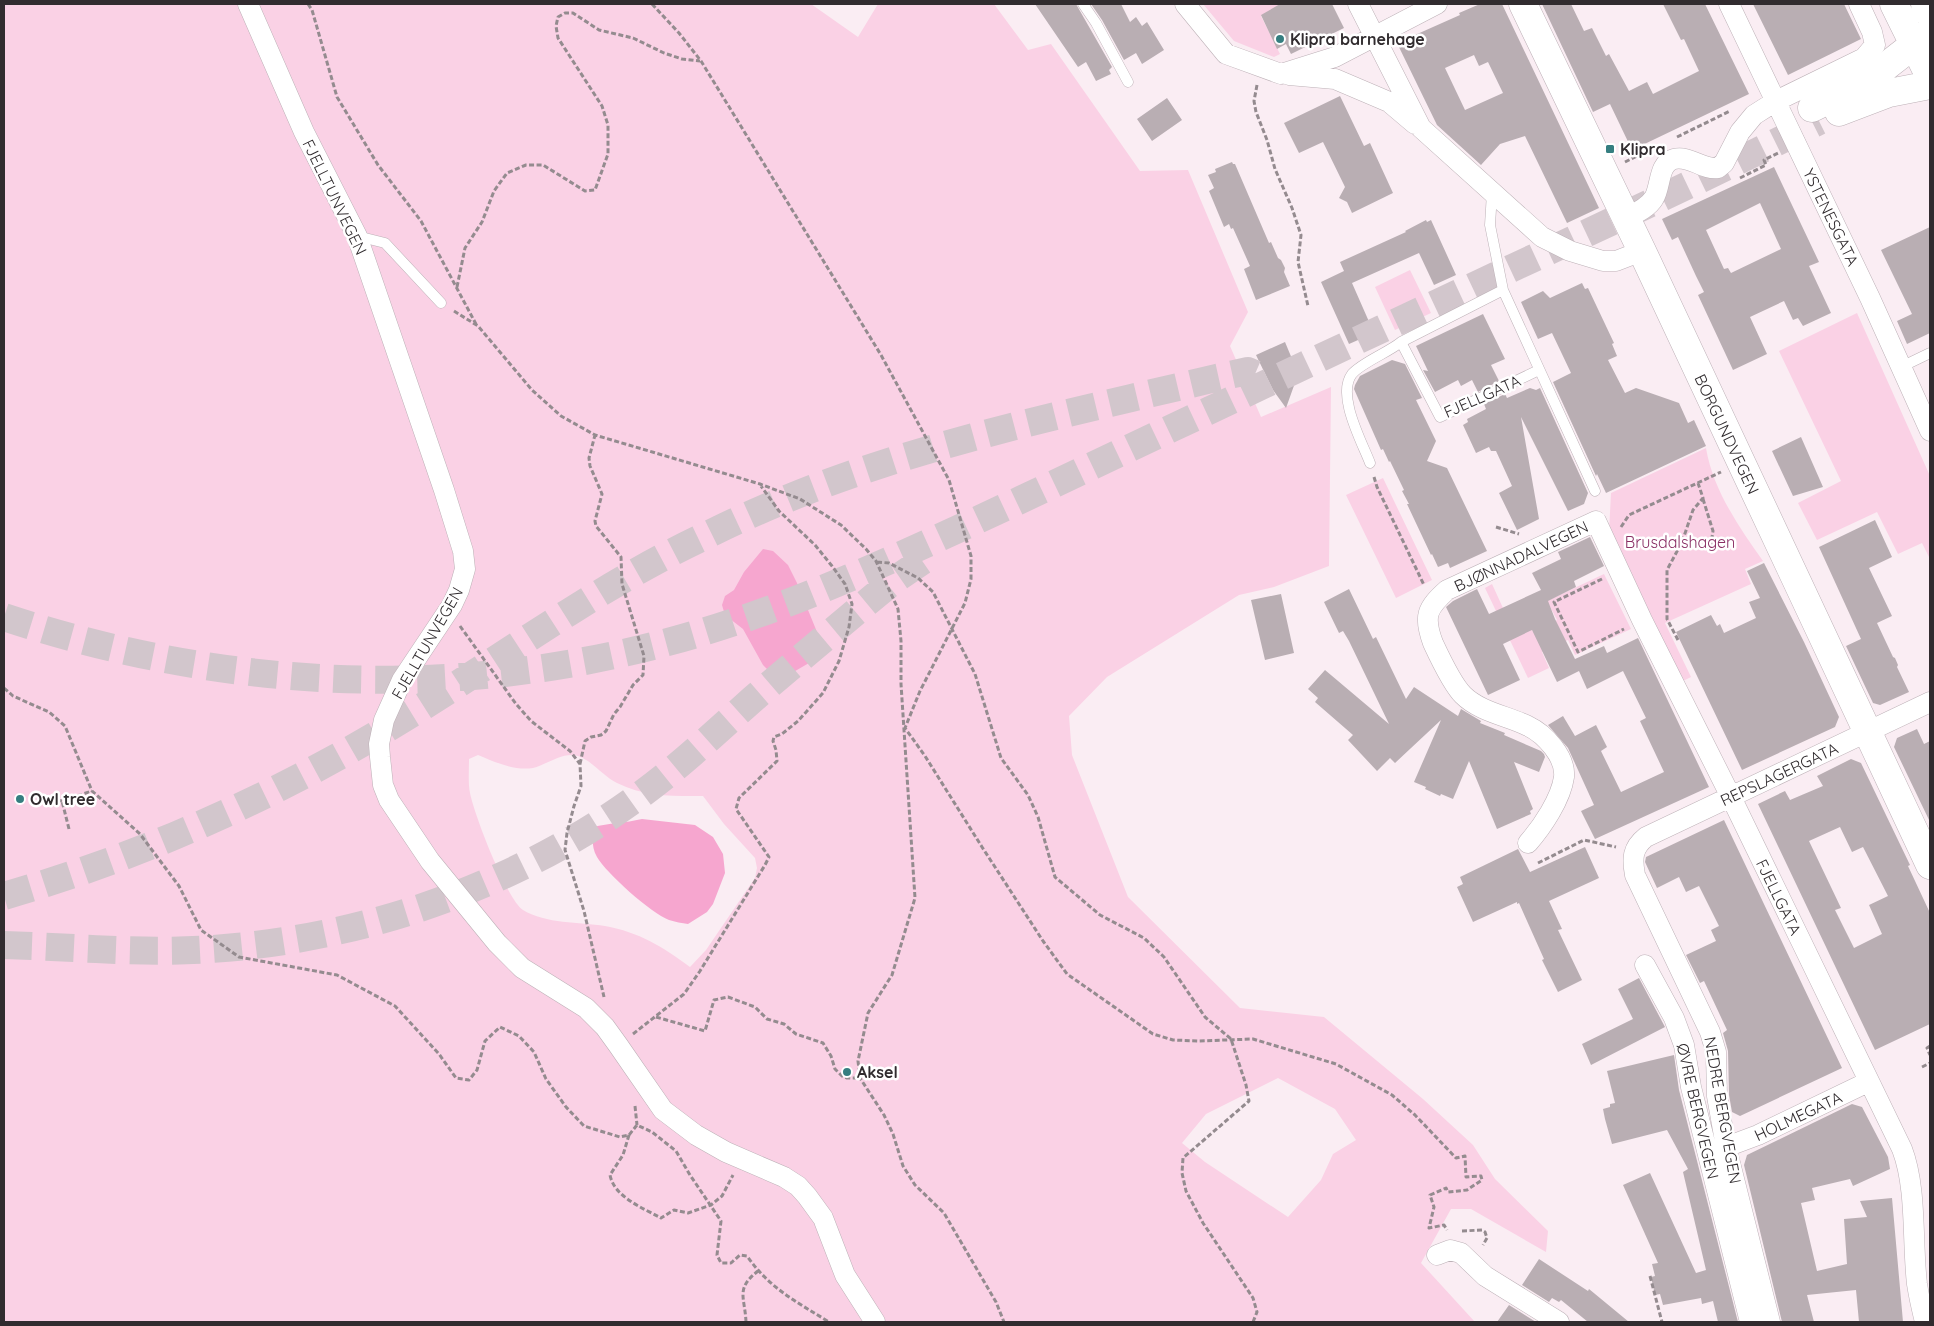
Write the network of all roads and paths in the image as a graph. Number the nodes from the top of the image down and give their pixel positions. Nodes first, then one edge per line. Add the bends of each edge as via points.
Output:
1 (248, 4) edge
2 (308, 4) edge
3 (652, 4) edge
4 (1083, 4) edge
5 (1185, 4) edge
6 (1358, 4) edge
7 (1437, 4) edge
8 (1524, 4) edge
9 (1729, 4) edge
10 (1859, 4) edge
11 (1894, 4) edge
12 (1925, 4) edge
13 (1930, 14) edge
14 (1373, 36) junction
15 (1922, 38) edge
16 (701, 61) junction
17 (1272, 71) junction
18 (1930, 76) edge
19 (1128, 82) dead end
20 (1930, 85) edge
21 (1776, 101) junction
22 (1736, 108) dead end
23 (1420, 128) junction
24 (1674, 138) dead end
25 (1657, 146) dead end
26 (1777, 153) dead end
27 (1604, 172) junction
28 (1732, 181) dead end
29 (1492, 193) junction
30 (1626, 218) junction
31 (357, 236) junction
32 (1642, 251) junction
33 (457, 287) junction
34 (1503, 290) junction
35 (441, 303) joint
36 (1308, 306) dead end
37 (478, 326) junction
38 (1402, 342) junction
39 (1930, 352) edge
40 (1901, 367) junction
41 (1539, 370) junction
42 (1930, 431) edge
43 (595, 435) junction
44 (1370, 463) joint
45 (1741, 463) junction
46 (1698, 483) junction
47 (760, 484) junction
48 (1595, 492) dead end
49 (1703, 498) junction
50 (1629, 515) dead end
51 (1596, 521) joint
52 (1710, 549) dead end
53 (876, 561) junction
54 (1620, 570) junction
55 (1430, 609) junction
56 (448, 610) junction
57 (1642, 620) junction
58 (953, 629) junction
59 (1679, 644) dead end
60 (4, 688) edge
61 (1930, 702) edge
62 (905, 728) junction
63 (1867, 733) junction
64 (580, 764) junction
65 (92, 791) junction
66 (1730, 797) junction
67 (51, 799) dead end
68 (62, 801) junction
69 (70, 829) dead end
70 (1528, 844) dead end
71 (1634, 852) junction
72 (1552, 856) dead end
73 (1930, 865) edge
74 (1645, 965) dead end
75 (656, 1017) junction
76 (605, 1027) junction
77 (1231, 1038) junction
78 (618, 1045) junction
79 (1930, 1046) edge
80 (1930, 1055) edge
81 (1930, 1063) edge
82 (1922, 1067) dead end
83 (860, 1078) junction
84 (1868, 1082) junction
85 (629, 1135) junction
86 (1726, 1147) junction
87 (742, 1159) junction
88 (711, 1205) junction
89 (1448, 1230) dead end
90 (1437, 1256) dead end
91 (758, 1271) junction
92 (1650, 1276) dead end
93 (1917, 1285) junction
94 (746, 1322) edge
95 (829, 1322) edge
96 (875, 1322) edge
97 (1004, 1322) edge
98 (1253, 1322) edge
99 (1560, 1322) edge
100 (1662, 1322) edge
101 (1750, 1322) edge
102 (1770, 1322) edge
103 (1912, 1322) edge
104 (1925, 1322) edge

1 - 31 street, FJELLTUNVEGEN via 312,149
2 - 33 path via 337,97 378,165 421,221
3 - 16 path
4 - 19 lane
5 - 17 street via 1226,54
6 - 14 street
7 - 14 street
8 - 27 main road, BORGUNDVEGEN
9 - 21 street, YSTENESGATA
10 - 21 street via 1875,45 1864,58
11 - 15 main road
12 - 13 main road
14 - 17 street via 1335,57
14 - 23 street
15 - 18 main road
15 - 20 main road via 1816,114
16 - 33 path via 664,54 633,38 599,30 573,13 558,17 558,38 602,106 608,125 608,154 598,182 595,190 585,191 543,165 526,165 507,173 494,191 482,222 465,248
16 - 58 path via 881,355 949,480 971,556 971,579
17 - 23 street via 1335,79 1389,102
17 - 36 path via 1255,90 1256,112 1300,229 1298,262
21 - 30 street via 1754,114 1718,168 1681,158 1666,163 1650,204
21 - 40 street, YSTENESGATA
22 - 24 path
23 - 29 street
25 - 27 path
26 - 28 path via 1764,160 1766,165
27 - 30 main road, BORGUNDVEGEN
29 - 32 street via 1542,237 1570,251 1603,261 1616,261
29 - 34 lane, FJELLGATA via 1490,225
30 - 32 main road, BORGUNDVEGEN
31 - 35 lane via 385,243
31 - 56 street, FJELLTUNVEGEN via 462,551 464,578
32 - 45 main road, BORGUNDVEGEN
33 - 37 path
34 - 38 lane
34 - 41 lane, FJELLGATA
35 - 37 path
37 - 43 path via 532,390 561,416
38 - 41 lane, FJELLGATA via 1440,417
38 - 44 lane via 1361,367 1349,381 1350,416
39 - 40 lane
40 - 42 street, YSTENESGATA
41 - 48 lane, FJELLGATA
43 - 47 path
43 - 64 path via 589,458 592,475 602,494 596,526 620,556 622,584 645,661 644,675 633,685 606,731 585,740
44 - 55 path via 1377,487
45 - 46 path
45 - 63 main road, BORGUNDVEGEN
46 - 49 path
46 - 50 path
47 - 53 path via 800,499 841,525
47 - 75 path via 779,511 815,545 845,584 852,604 848,627 839,661 824,693 798,721 774,737 777,761 739,798 736,809 768,857 765,865 694,981 684,994
49 - 52 path via 1713,531
49 - 59 path via 1693,510 1682,542 1667,570 1667,619
51 - 54 street, FJELLGATA
51 - 55 street, BJØNNADALVEGEN via 1447,590
53 - 58 path via 889,563 918,578 933,592
53 - 62 path via 898,609
54 - 57 street, FJELLGATA
54 - 57 path via 1554,602 1578,652
55 - 70 street via 1430,634 1462,695 1536,731 1551,745 1560,761 1564,777 1558,794 1542,827
56 - 64 path via 516,704 531,721 570,751
56 - 76 street, FJELLTUNVEGEN via 406,673 384,720 379,744 383,786 430,861 507,954 522,968 586,1008
57 - 66 street, FJELLGATA
58 - 62 path via 920,691
58 - 77 path via 976,674 1001,758 1028,795 1038,817 1055,877 1100,915 1144,938 1164,957 1205,1017
60 - 65 path via 13,696 49,712 65,726
61 - 63 street, REPSLAGERGATA
62 - 77 path via 1067,974 1153,1034 1173,1040
62 - 83 path via 915,898 892,975 868,1013 858,1061
63 - 66 street, REPSLAGERGATA
63 - 73 main road, BORGUNDVEGEN
64 - 76 path via 582,786 567,833 566,850 606,1006
65 - 68 path
65 - 85 path via 140,834 179,886 201,930 239,957 337,975 395,1006 439,1054 456,1078 469,1080 477,1070 485,1041 500,1028 519,1036 534,1052 546,1079 566,1107 584,1126 620,1137
66 - 71 street, REPSLAGERGATA via 1646,837
66 - 84 street, FJELLGATA
67 - 68 path
68 - 69 path
71 - 72 path via 1584,840
71 - 86 street, NEDRE BERGVEGEN via 1635,876 1710,1032 1716,1052 1718,1096
74 - 101 street, ØVRE BERGVEGEN via 1674,1018 1684,1045 1690,1087
75 - 78 path
75 - 83 path via 705,1030 714,1000 728,997 755,1007 768,1019 784,1024 796,1034 823,1043 835,1069 842,1076
76 - 78 street, FJELLTUNVEGEN
77 - 89 path via 1253,1038 1336,1064 1392,1095 1456,1158 1465,1156 1466,1177 1479,1175 1482,1180 1467,1190 1448,1192 1446,1188 1430,1195 1434,1207 1429,1228 1444,1225
77 - 98 path via 1249,1101 1183,1158 1182,1173 1186,1191 1203,1223 1253,1298 1257,1312
78 - 87 street, FJELLTUNVEGEN via 673,1120
79 - 80 path via 1927,1048
81 - 82 path
83 - 97 path via 884,1114 903,1166 914,1185 944,1213 996,1302
84 - 86 street, HOLMEGATA
84 - 93 street, FJELLGATA via 1907,1160
85 - 88 path via 637,1125 676,1151
85 - 88 path via 623,1155 610,1175 612,1184 621,1195 661,1218 674,1210 688,1213
86 - 102 street, NEDRE BERGVEGEN
87 - 88 path via 722,1196
87 - 96 street, FJELLTUNVEGEN via 784,1177 808,1196 823,1218 845,1275
88 - 91 path via 721,1221 717,1255 722,1263 731,1264 740,1255 748,1256
90 - 99 street via 1450,1250 1461,1253 1486,1276
91 - 94 path via 747,1280 742,1293
91 - 95 path via 773,1286
92 - 100 path
93 - 103 street, FJELLGATA
93 - 104 street, FJELLGATA

